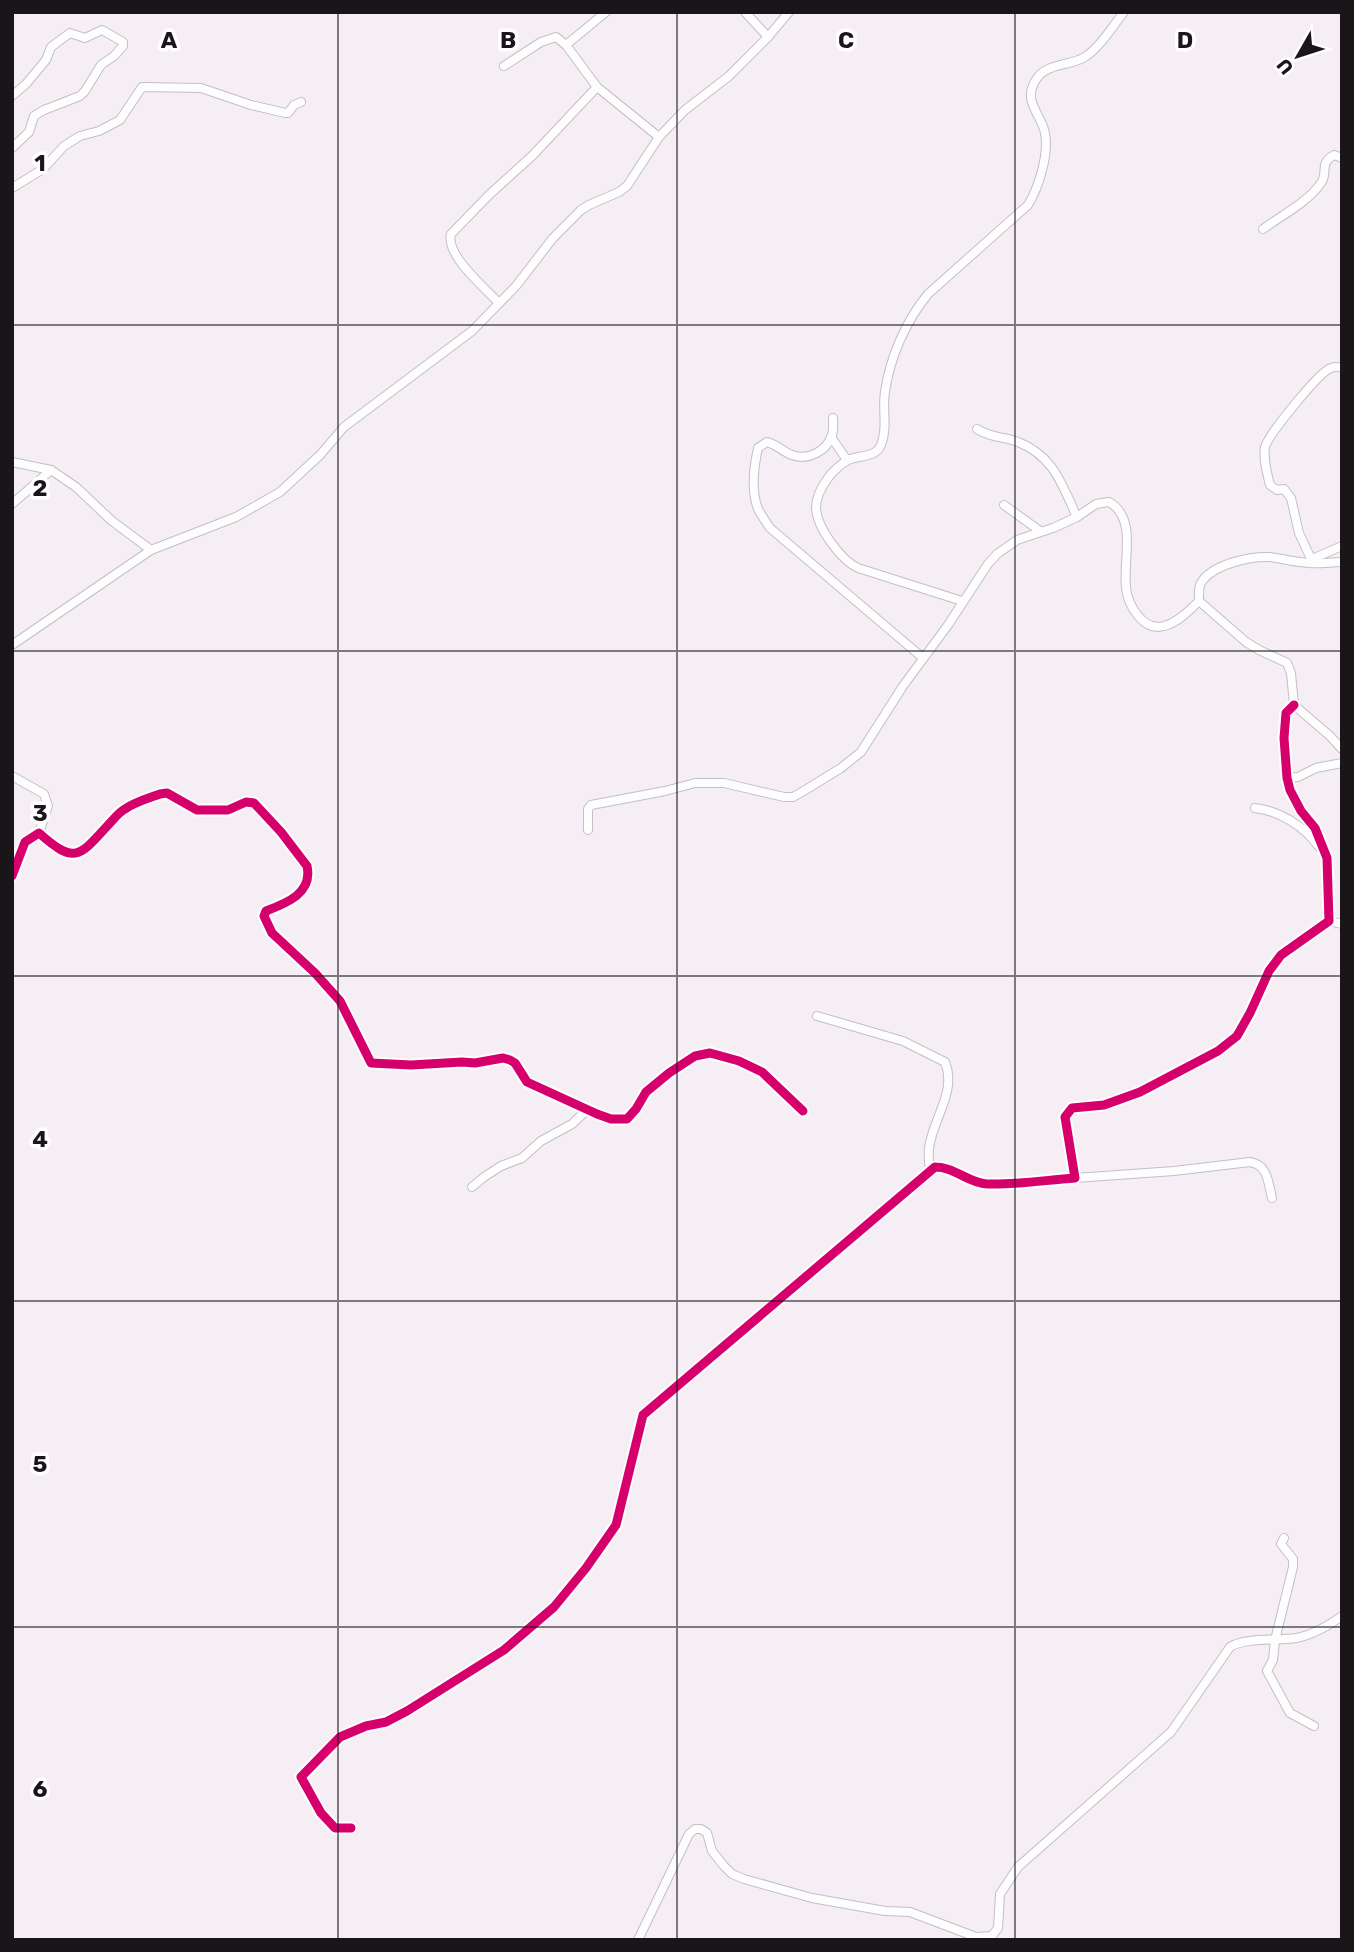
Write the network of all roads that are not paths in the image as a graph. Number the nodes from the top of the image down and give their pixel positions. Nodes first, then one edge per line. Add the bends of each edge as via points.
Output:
1 (606, 12) edge
2 (745, 12) edge
3 (789, 12) edge
4 (1124, 12) edge
5 (768, 37) junction
6 (566, 45) junction
7 (503, 66) dead end
8 (597, 87) junction
9 (12, 96) edge
10 (301, 102) dead end
11 (659, 137) junction
12 (12, 148) edge
13 (1342, 158) edge
14 (12, 188) edge
15 (1263, 229) dead end
16 (499, 303) junction
17 (1342, 369) edge
18 (834, 418) dead end
19 (977, 429) dead end
20 (831, 437) junction
21 (847, 460) junction
22 (12, 462) edge
23 (51, 470) junction
24 (12, 504) edge
25 (1004, 505) dead end
26 (1077, 517) junction
27 (1040, 531) junction
28 (1342, 546) edge
29 (150, 550) junction
30 (1313, 561) junction
31 (1342, 562) edge
32 (962, 601) junction
33 (1199, 601) junction
34 (12, 645) edge
35 (923, 658) junction
36 (1294, 705) junction
37 (1342, 749) edge
38 (1342, 763) edge
39 (12, 776) edge
40 (1287, 778) junction
41 (1255, 808) dead end
42 (588, 830) dead end
43 (39, 833) junction
44 (1327, 858) junction
45 (12, 876) edge
46 (1329, 921) junction
47 (1342, 924) edge
48 (817, 1016) dead end
49 (588, 1109) junction
50 (803, 1111) dead end
51 (930, 1170) junction
52 (1075, 1178) junction
53 (472, 1187) dead end
54 (1272, 1198) dead end
55 (1284, 1538) dead end
56 (1342, 1616) edge
57 (1275, 1640) junction
58 (1314, 1726) dead end
59 (351, 1828) dead end
60 (638, 1940) edge

1 - 6 street
2 - 5 street
3 - 5 street
4 - 21 street via 1090,53 1037,79 1031,106 1045,138 1035,192 1028,205 921,303 905,329 884,393 881,446 874,453
5 - 11 street
6 - 7 street via 550,38
6 - 8 street
8 - 11 street
8 - 16 street via 451,234 453,252
9 - 12 street via 46,60 51,47 70,33 85,38 102,30 123,43 101,65 85,91 34,116 29,132
10 - 14 street via 285,113 201,88 142,87 120,120 64,146 43,169
11 - 16 street via 633,180 581,210
13 - 15 street via 1328,158 1324,178 1311,195
16 - 29 street via 472,331 344,427 280,492 236,517
17 - 30 street via 1329,369 1314,381 1268,441 1265,452 1270,485 1284,489 1291,498
18 - 20 street
19 - 26 street via 1015,441 1044,457
20 - 21 street
20 - 35 street via 820,451 798,457 772,443 761,444 754,484 759,511 770,528
21 - 32 street via 826,480 816,508 840,555 858,568
22 - 23 street
23 - 24 street
23 - 29 street
25 - 27 street
26 - 27 street
26 - 33 street via 1096,504 1109,502 1116,507 1126,525 1126,592 1134,611 1147,623 1154,627 1171,624
27 - 32 street via 997,554
28 - 30 street
29 - 34 street
30 - 31 street
30 - 33 street via 1271,557 1235,562 1203,580
32 - 35 street
33 - 36 street via 1246,642 1287,663
35 - 42 street via 860,752 803,792 784,797 723,783 695,783 592,805
36 - 37 street
36 - 40 street via 1286,713
38 - 40 street
39 - 43 street via 44,794 48,806
40 - 44 street
41 - 44 street via 1291,820 1312,836
43 - 45 street via 24,842
43 - 49 street via 70,854 91,844 123,809 160,794 167,793 197,810 228,810 254,803 309,870 303,891 266,911 266,922 340,1001 371,1063 475,1063 503,1058 515,1063 527,1082
44 - 46 street
46 - 47 street
46 - 52 street via 1281,955 1237,1036 1218,1051 1140,1092 1072,1108 1065,1117
48 - 51 street via 903,1041 945,1062 950,1082 928,1151
49 - 50 street via 611,1119 628,1119 646,1092 669,1073 695,1056 709,1053 762,1072
49 - 53 street via 522,1158
51 - 52 street via 951,1169 985,1184
51 - 59 street via 643,1415 616,1525 554,1607 504,1650 407,1711 340,1737 301,1777 335,1828
52 - 54 street via 1250,1162 1265,1170
55 - 57 street via 1281,1544 1293,1559 1293,1567
56 - 57 street via 1299,1638
57 - 58 street via 1267,1671 1290,1713
57 - 60 street via 1230,1647 1171,1732 1018,1867 1000,1894 998,1928 992,1936 976,1937 910,1912 812,1898 744,1879 724,1866 706,1833 695,1829

